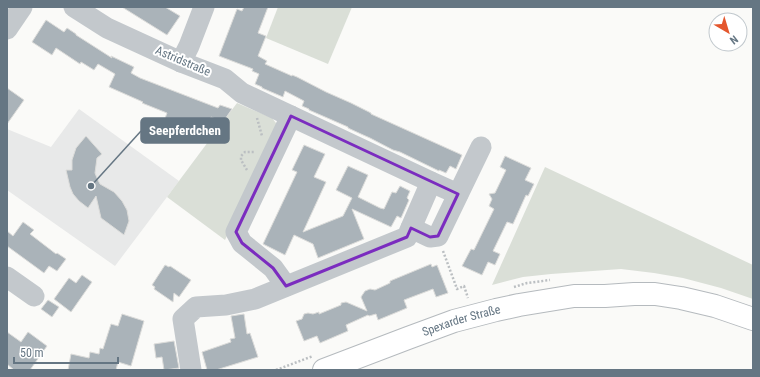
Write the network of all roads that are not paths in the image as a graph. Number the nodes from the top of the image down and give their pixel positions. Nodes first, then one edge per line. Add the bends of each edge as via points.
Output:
1 (22, 7) edge
2 (74, 7) edge
3 (204, 7) edge
4 (7, 29) edge
5 (181, 62) junction
6 (291, 116) junction
7 (481, 147) dead end
8 (432, 182) junction
9 (458, 194) junction
10 (411, 228) junction
11 (7, 277) edge
12 (286, 286) junction
13 (34, 296) dead end
14 (605, 296) junction
15 (753, 319) edge
16 (753, 332) edge
17 (191, 370) edge
18 (324, 370) edge

1 - 4 street
2 - 5 street, Astridstraße via 107,28
3 - 5 street
5 - 6 street, Astridstraße via 225,79 242,93
6 - 8 street, Astridstraße
6 - 12 street via 236,232 242,243 273,268
7 - 9 street
8 - 9 street, Astridstraße
8 - 10 street
9 - 10 street via 438,236 430,237
10 - 12 street via 407,237
11 - 13 street
12 - 17 street via 248,300 226,305 196,307 183,319
14 - 15 main road, Spexarder Straße via 655,294 681,298
14 - 16 main road, Spexarder Straße via 713,318
14 - 18 main road, Spexarder Straße via 574,296 496,310 435,328

